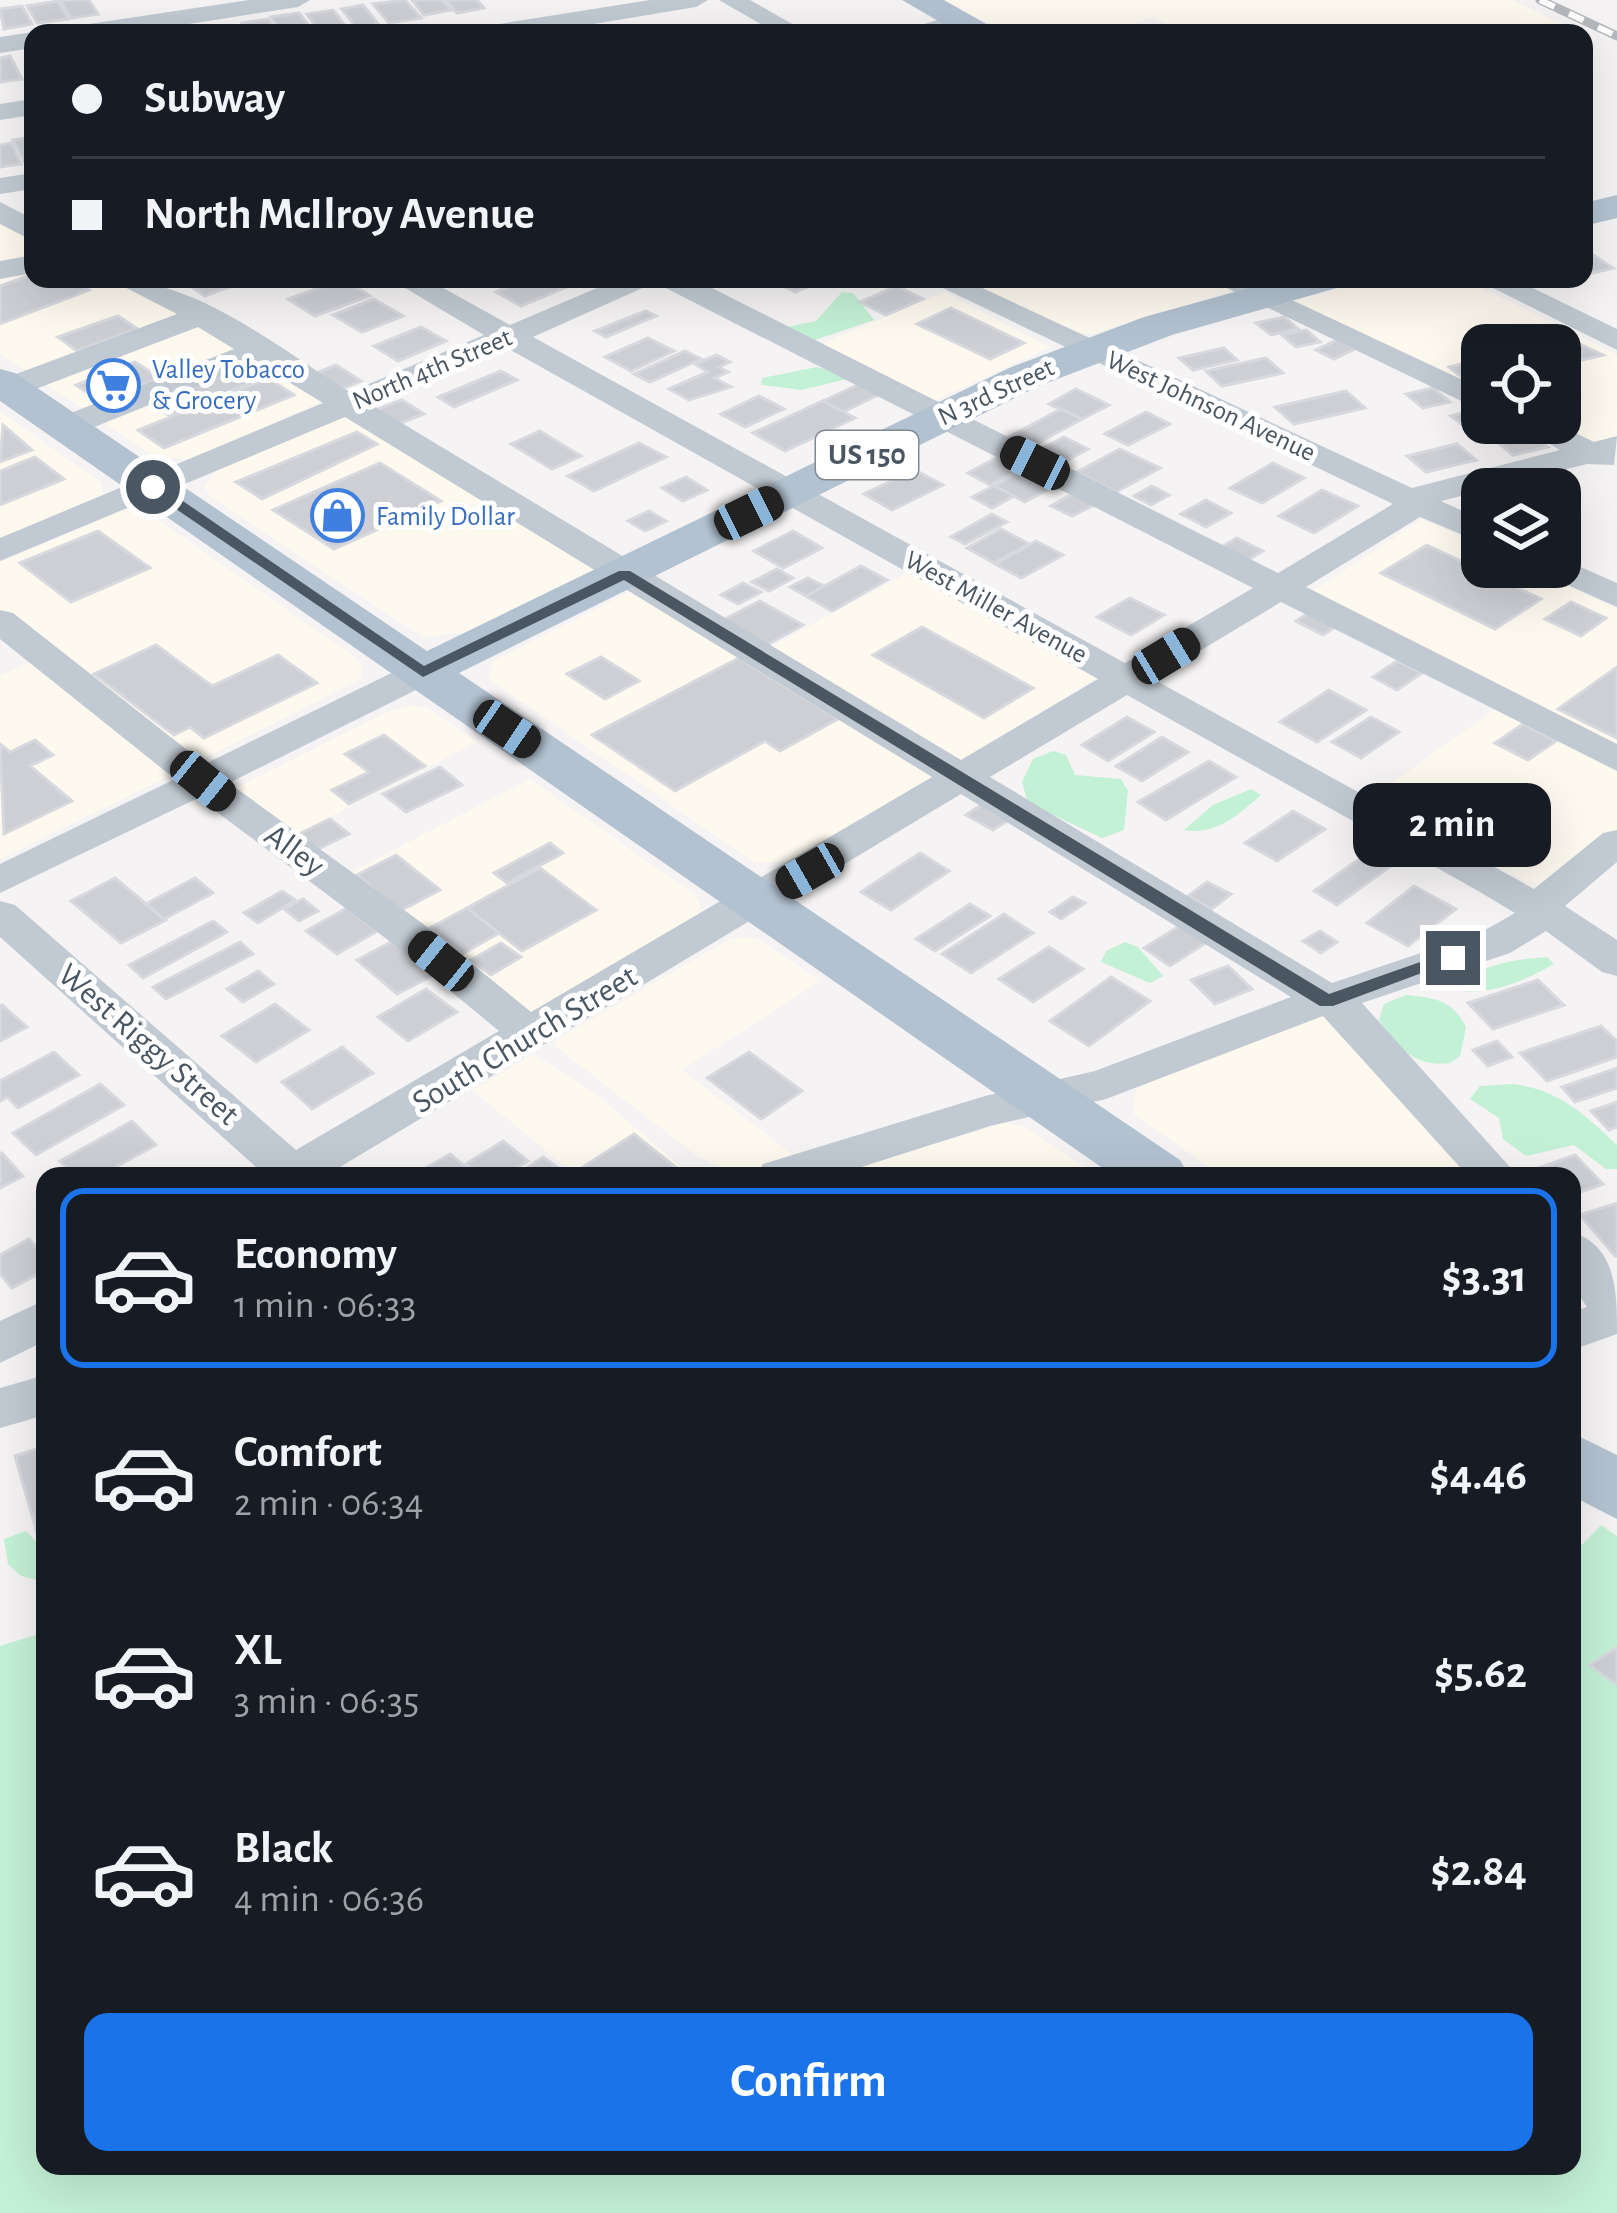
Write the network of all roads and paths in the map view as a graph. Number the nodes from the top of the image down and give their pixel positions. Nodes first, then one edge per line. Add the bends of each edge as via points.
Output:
1 (298, 0) edge
2 (507, 0) edge
3 (696, 0) edge
4 (731, 0) edge
5 (918, 0) edge
6 (170, 17) edge
7 (132, 24) edge
8 (529, 24) edge
9 (566, 24) edge
10 (778, 24) edge
11 (967, 24) edge
12 (143, 288) edge
13 (421, 288) edge
14 (623, 288) edge
15 (689, 288) edge
16 (958, 288) edge
17 (1242, 288) edge
18 (1508, 288) edge
19 (201, 315) junction
20 (508, 336) junction
21 (136, 340) junction
22 (1617, 341) edge
23 (248, 344) junction
24 (1090, 350) junction
25 (4, 385) edge
26 (1461, 391) edge
27 (346, 405) junction
28 (944, 416) junction
29 (65, 427) junction
30 (1608, 455) edge
31 (153, 487) junction
32 (790, 493) junction
33 (1416, 502) junction
34 (1461, 523) edge
35 (0, 550) edge
36 (624, 574) junction
37 (1581, 579) edge
38 (1281, 587) junction
39 (1617, 596) edge
40 (0, 622) edge
41 (423, 672) junction
42 (1127, 679) junction
43 (1617, 759) edge
44 (203, 781) junction
45 (960, 781) junction
46 (1617, 842) edge
47 (0, 880) edge
48 (760, 901) junction
49 (1540, 909) junction
50 (0, 914) edge
51 (1607, 940) edge
52 (1327, 1001) junction
53 (532, 1036) junction
54 (1045, 1098) junction
55 (284, 1167) edge
56 (307, 1167) edge
57 (810, 1167) edge
58 (1146, 1167) edge
59 (1487, 1167) edge
60 (1581, 1262) edge
61 (1617, 1314) edge
62 (1581, 1328) edge
63 (36, 1398) edge
64 (0, 1408) edge
65 (1581, 1466) edge
66 (1617, 1491) edge

1 - 6 street
2 - 8 street
3 - 9 street
4 - 10 street
5 - 11 main road
6 - 7 street
12 - 19 street
13 - 20 street, West Miller Avenue
14 - 20 street, North 4th Street
15 - 28 street
16 - 24 street, West Johnson Avenue
17 - 24 main road, N 3rd Street / US 150
17 - 26 street
18 - 22 street
19 - 21 street
19 - 23 street
20 - 27 street, North 4th Street
20 - 32 street, West Miller Avenue
21 - 23 street via 173,361
21 - 25 street
23 - 27 street
23 - 29 street
24 - 28 main road, N 3rd Street / US 150
24 - 33 street, West Johnson Avenue
25 - 29 main road
27 - 31 street, North 4th Street
27 - 36 street
28 - 32 main road, N 3rd Street / US 150
28 - 38 street
29 - 31 main road
30 - 33 street, South Church Street via 1431,491
31 - 35 street, North 4th Street
31 - 41 main road
32 - 36 main road, N 3rd Street / US 150
32 - 42 street, West Miller Avenue
33 - 34 street, West Johnson Avenue
33 - 38 street, South Church Street
36 - 41 main road, N 3rd Street / US 150
36 - 45 street
37 - 39 street
38 - 42 street, South Church Street
38 - 43 street
40 - 44 street, Alley
41 - 44 street
41 - 48 main road
42 - 45 street, South Church Street
42 - 49 street, West Miller Avenue
44 - 47 street
44 - 53 street, Alley
45 - 48 street, South Church Street
45 - 52 street
46 - 49 street
48 - 53 street, South Church Street
48 - 54 main road
49 - 51 street, West Miller Avenue
49 - 52 street via 1495,943
50 - 55 street, West Riggy Street
52 - 54 street via 1106,1084
52 - 59 street via 1359,1023
53 - 56 street, South Church Street
54 - 57 street
54 - 58 main road
60 - 61 street
61 - 62 street
63 - 64 street
65 - 66 main road

